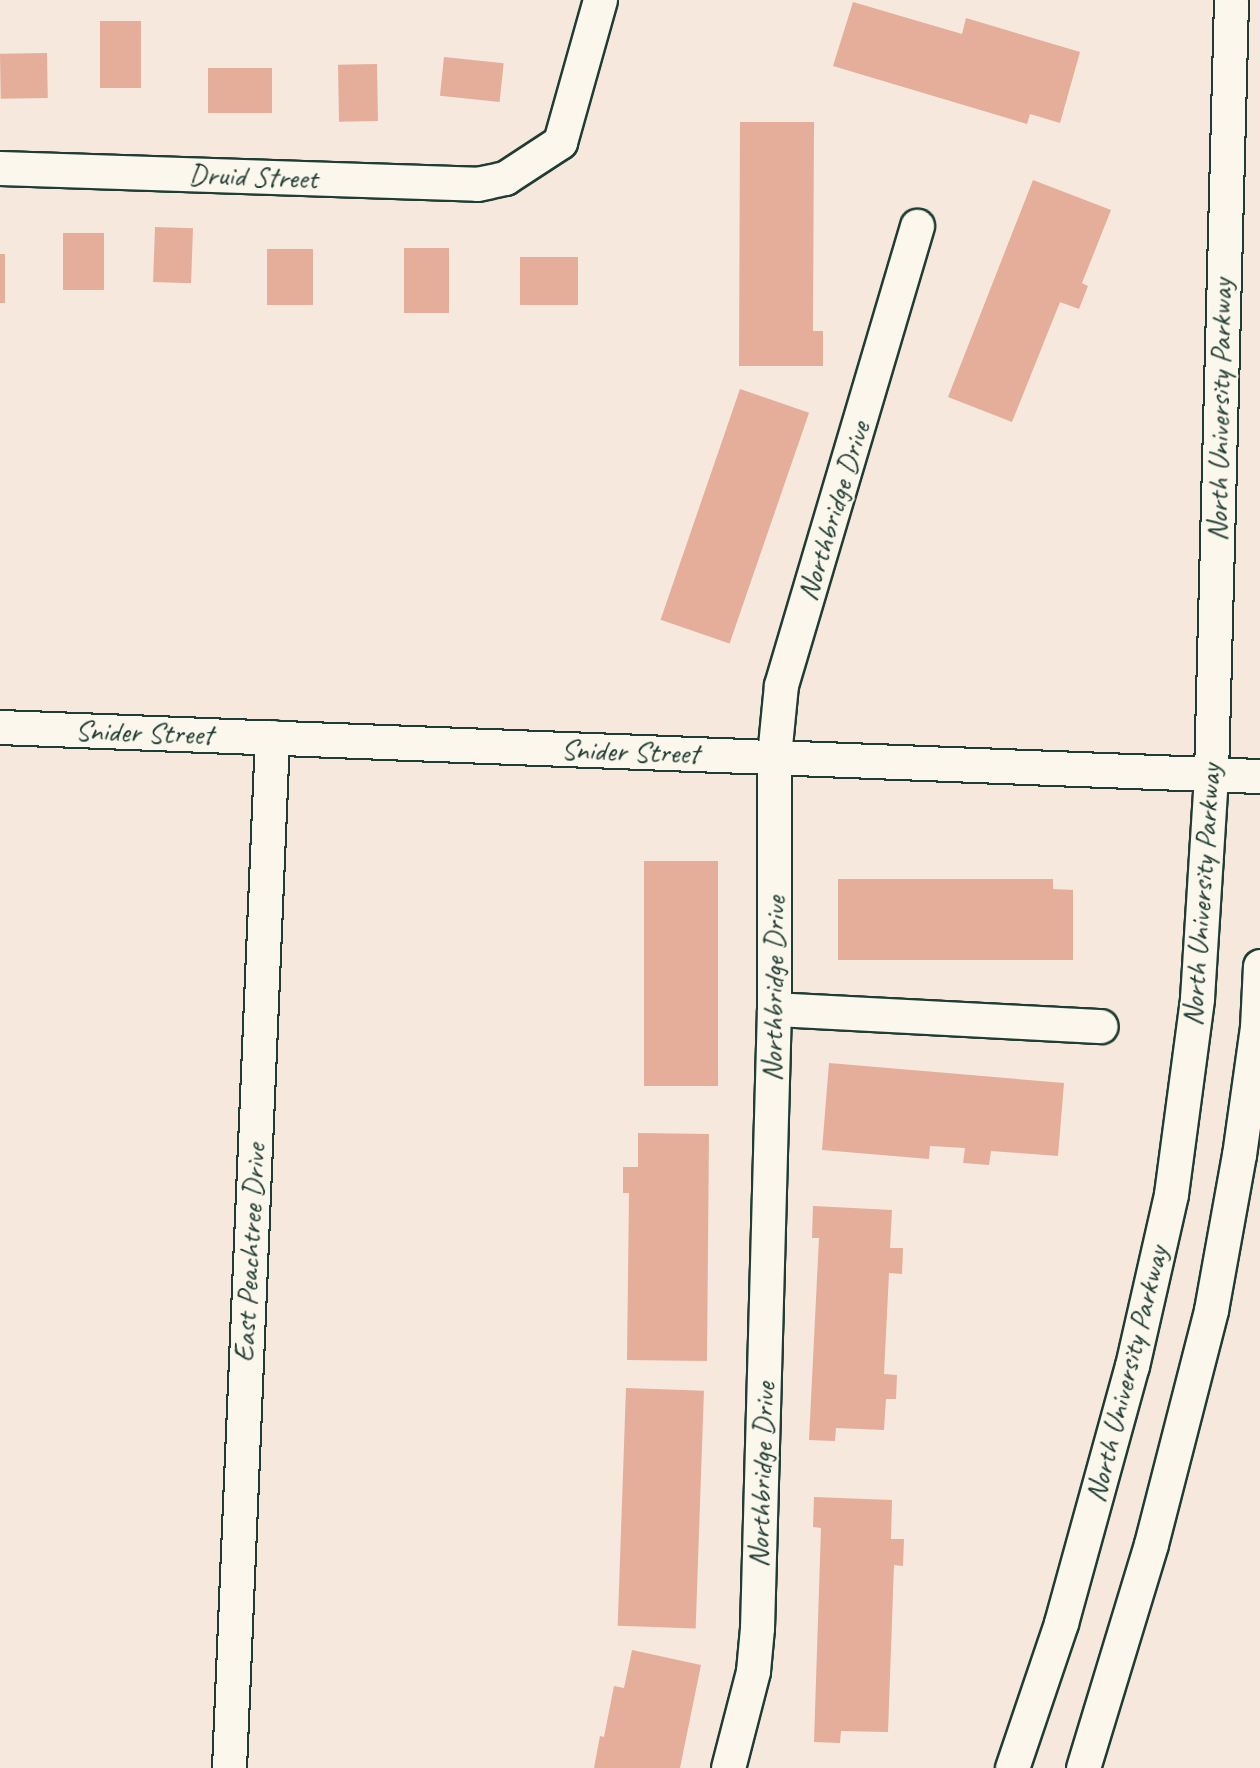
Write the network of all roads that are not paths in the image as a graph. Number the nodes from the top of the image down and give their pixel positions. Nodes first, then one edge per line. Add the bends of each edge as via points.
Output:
1 (600, 0) edge
2 (1231, 0) edge
3 (0, 168) edge
4 (917, 226) dead end
5 (0, 727) edge
6 (272, 737) junction
7 (774, 756) junction
8 (1211, 774) junction
9 (1260, 776) edge
10 (1260, 966) edge
11 (774, 1009) junction
12 (1101, 1026) dead end
13 (229, 1768) edge
14 (728, 1768) edge
15 (1012, 1768) edge
16 (1083, 1768) edge

1 - 3 street, Druid Street via 560,141 505,178 477,184
2 - 8 street, North University Parkway
4 - 7 street, Northbridge Drive via 781,685
5 - 6 street, Snider Street
6 - 7 street, Snider Street
6 - 13 street, East Peachtree Drive
7 - 8 street, Snider Street
7 - 11 street, Northbridge Drive
8 - 9 street, Snider Street
8 - 15 street, North University Parkway via 1197,998 1171,1194 1132,1366 1064,1612
10 - 16 street via 1257,1027 1239,1155 1211,1310 1151,1544
11 - 12 street
11 - 14 street, Northbridge Drive via 757,1628 753,1671

